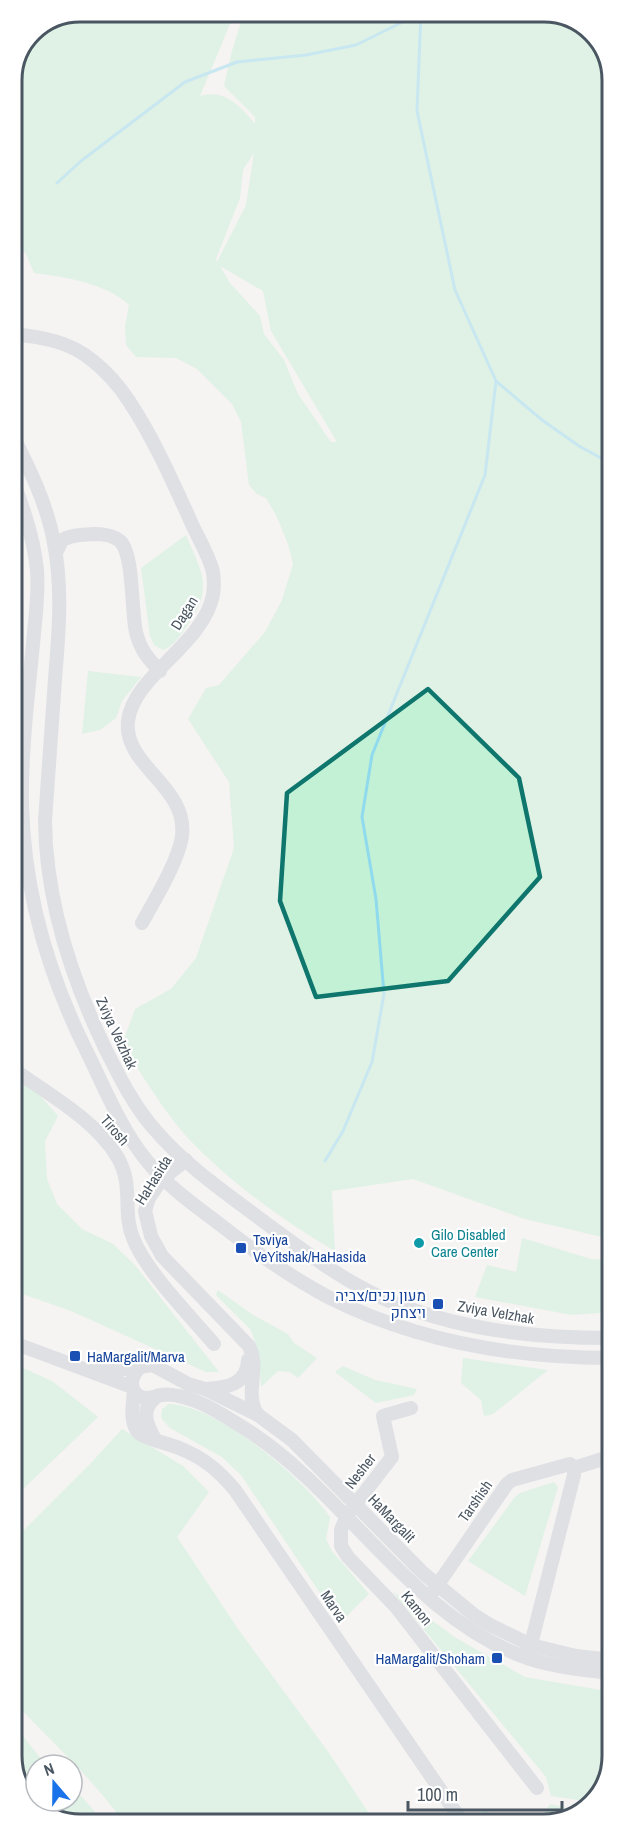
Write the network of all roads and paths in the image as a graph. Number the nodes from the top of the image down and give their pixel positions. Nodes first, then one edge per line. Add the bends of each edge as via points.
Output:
1 (22, 335) edge
2 (22, 455) edge
3 (22, 507) edge
4 (48, 521) junction
5 (75, 535) junction
6 (56, 553) junction
7 (160, 670) junction
8 (22, 794) edge
9 (22, 794) edge
10 (142, 923) dead end
11 (22, 1075) edge
12 (186, 1160) junction
13 (166, 1182) junction
14 (171, 1264) junction
15 (157, 1276) junction
16 (241, 1338) junction
17 (602, 1338) edge
18 (214, 1344) dead end
19 (22, 1346) edge
20 (602, 1358) edge
21 (141, 1366) junction
22 (92, 1371) junction
23 (162, 1371) junction
24 (133, 1389) junction
25 (205, 1389) junction
26 (158, 1396) junction
27 (411, 1408) dead end
28 (258, 1415) junction
29 (155, 1439) junction
30 (602, 1459) edge
31 (574, 1468) junction
32 (351, 1510) junction
33 (433, 1592) junction
34 (529, 1651) junction
35 (602, 1659) edge
36 (602, 1672) edge
37 (537, 1788) dead end
38 (457, 1814) edge

1 - 7 street, Dagan via 69,345 107,373 138,416 208,560 214,583 210,605 197,630
2 - 4 street, Zviya VeIzhak
3 - 8 street via 37,568
4 - 5 street
4 - 6 street, Zviya VeIzhak
5 - 6 street via 63,540
5 - 7 street via 110,536 124,546 135,630 147,658
6 - 12 street, Zviya VeIzhak via 59,622 45,821 47,866 55,910 80,993 115,1068 143,1116
7 - 10 street, Dagan via 132,704 128,723 137,754 177,805 182,837 167,877
9 - 13 street via 32,899 60,994 126,1129 140,1153
11 - 15 street, Tirosh via 84,1120 118,1157 128,1183 132,1238
12 - 13 street, HaHasida
12 - 17 street, Zviya VeIzhak via 291,1241 385,1299 490,1330
13 - 14 street, HaHasida via 147,1202 145,1211 155,1245
13 - 20 street via 264,1257 330,1298 387,1322 468,1346
14 - 15 street
14 - 16 street, HaHasida
15 - 18 street, Tirosh
16 - 25 street via 248,1358 244,1375 227,1387
16 - 28 street, HaHasida via 254,1362 250,1395
19 - 22 street
21 - 22 street
21 - 23 street via 153,1365
21 - 24 street via 133,1374
22 - 24 street
23 - 25 street, HaMargalit
23 - 26 street via 166,1381
24 - 26 street via 144,1398
24 - 29 street, Marva via 133,1421 139,1433
25 - 28 street, HaMargalit
26 - 29 street via 149,1402 146,1420
26 - 32 street, HaMargalit via 184,1397 245,1429
27 - 32 street, Nesher via 383,1416 392,1457
28 - 32 street, HaMargalit via 292,1440
29 - 38 street, Marva via 213,1466 235,1490
30 - 31 street, Tarshish
31 - 33 street, Tarshish via 563,1464 507,1484
31 - 34 street
32 - 33 street, HaMargalit
32 - 37 street, Kamon via 339,1537 344,1551 396,1607
33 - 34 street, HaMargalit via 483,1637
34 - 35 street, HaMargalit
34 - 36 street, HaMargalit via 574,1669

